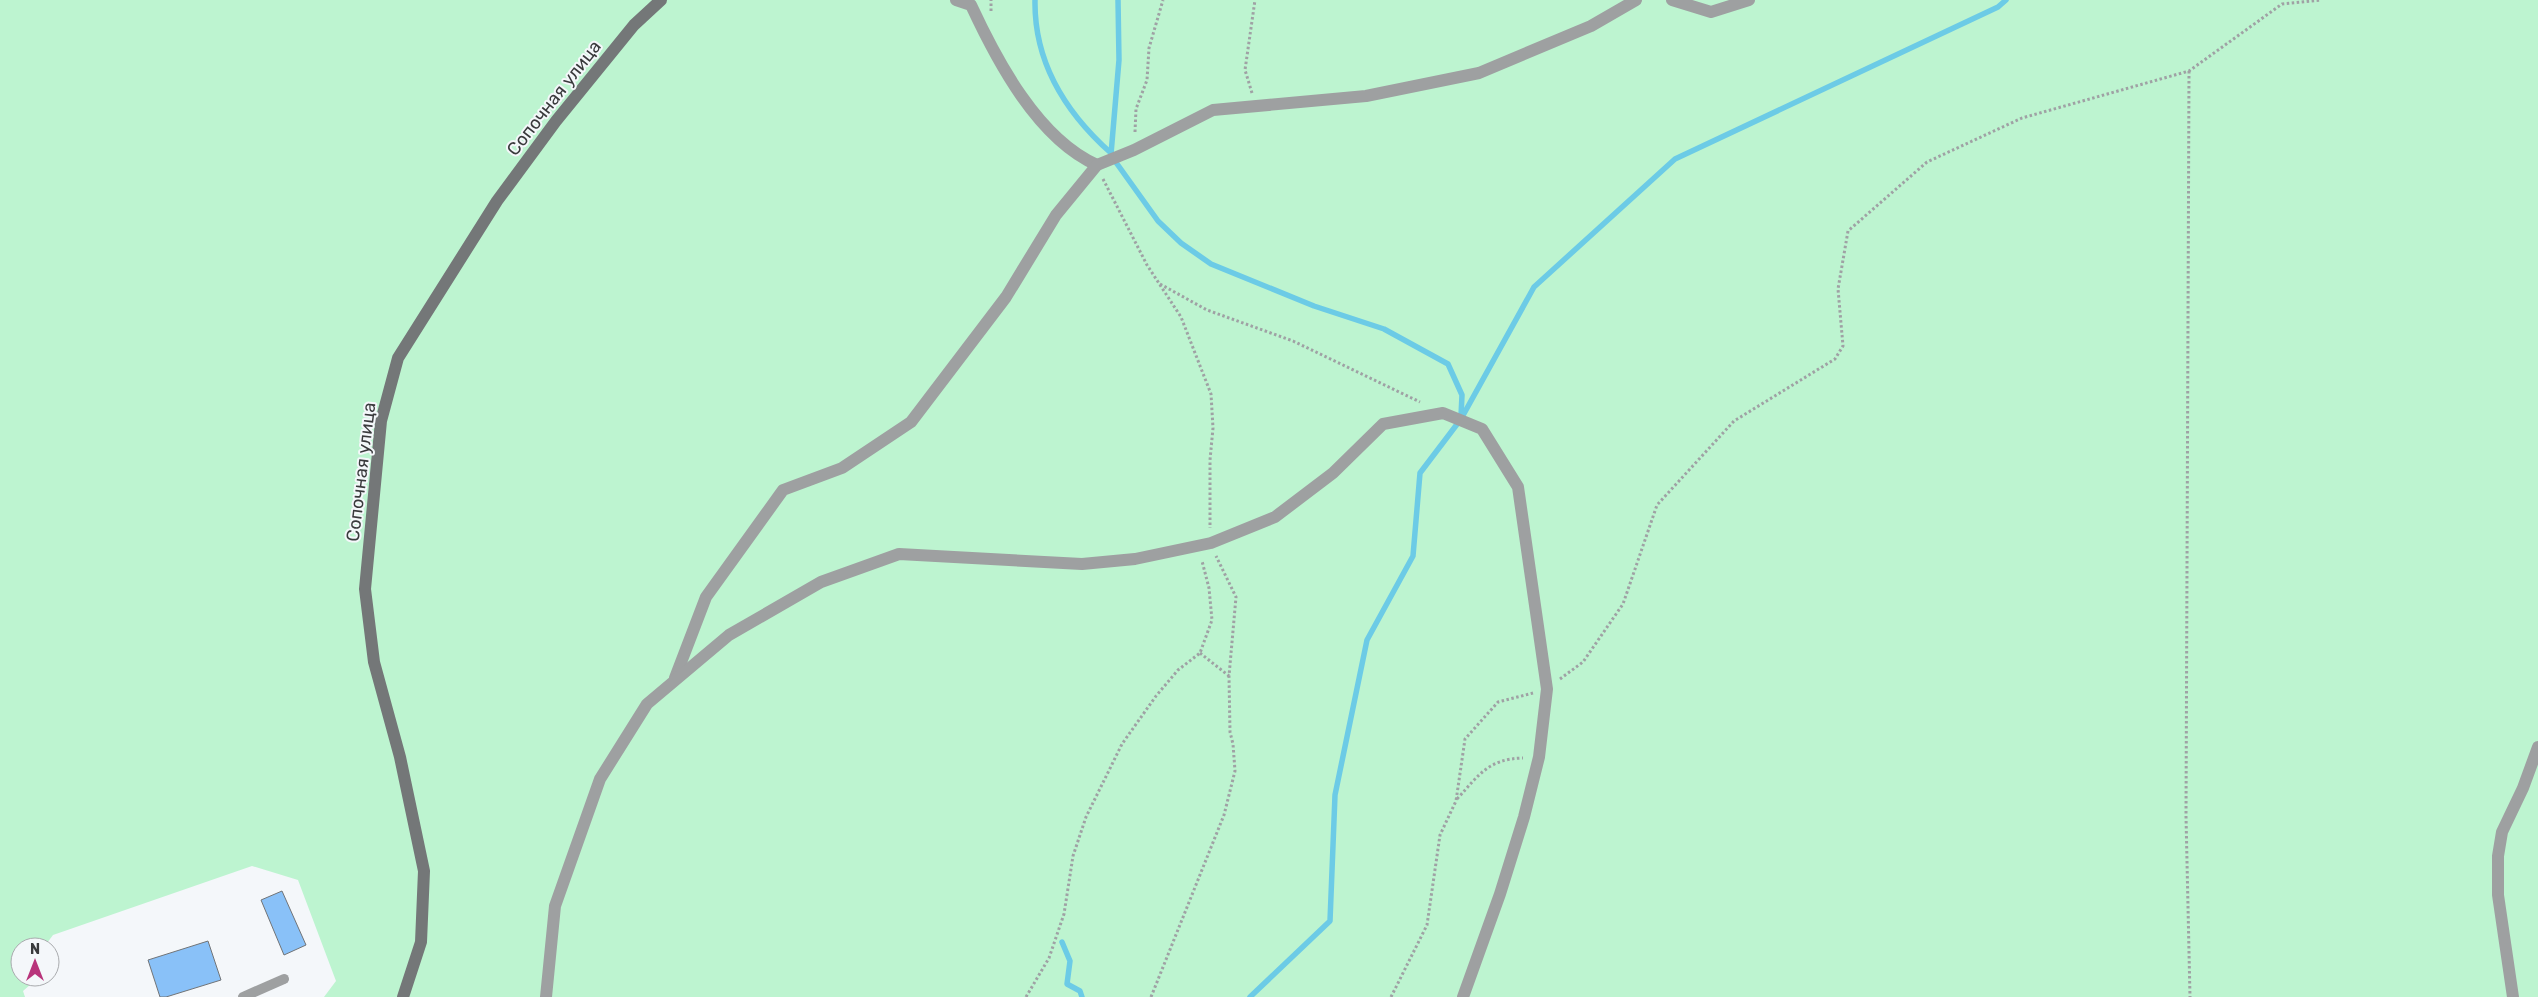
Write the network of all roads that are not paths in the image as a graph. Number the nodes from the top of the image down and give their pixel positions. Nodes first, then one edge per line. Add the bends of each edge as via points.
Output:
1 (661, 0) edge
2 (956, 0) edge
3 (1636, 0) edge
4 (1672, 0) edge
5 (1750, 0) edge
6 (1096, 165) junction
7 (674, 680) junction
8 (2538, 747) edge
9 (284, 979) dead end
10 (243, 997) edge
11 (403, 997) edge
12 (546, 997) edge
13 (1463, 997) edge
14 (2513, 997) edge

1 - 11 main road, Сопочная улица via 634,26 568,106 497,201 398,358 381,420 365,589 374,662 400,757 424,871 421,942
2 - 6 street via 971,5 989,44 1017,91 1066,148
3 - 6 street via 1591,26 1479,73 1366,96 1213,110 1134,150
4 - 5 street via 1711,12
6 - 7 street via 1056,215 1006,297 911,422 842,468 783,490 706,597
7 - 12 street via 647,704 600,779 555,906
7 - 13 street via 729,635 821,582 900,554 1082,564 1134,559 1211,543 1275,517 1333,473 1383,424 1443,413 1482,430 1518,487 1547,689 1538,757 1524,817
8 - 14 street via 2502,832 2498,856 2498,895
9 - 10 lane

